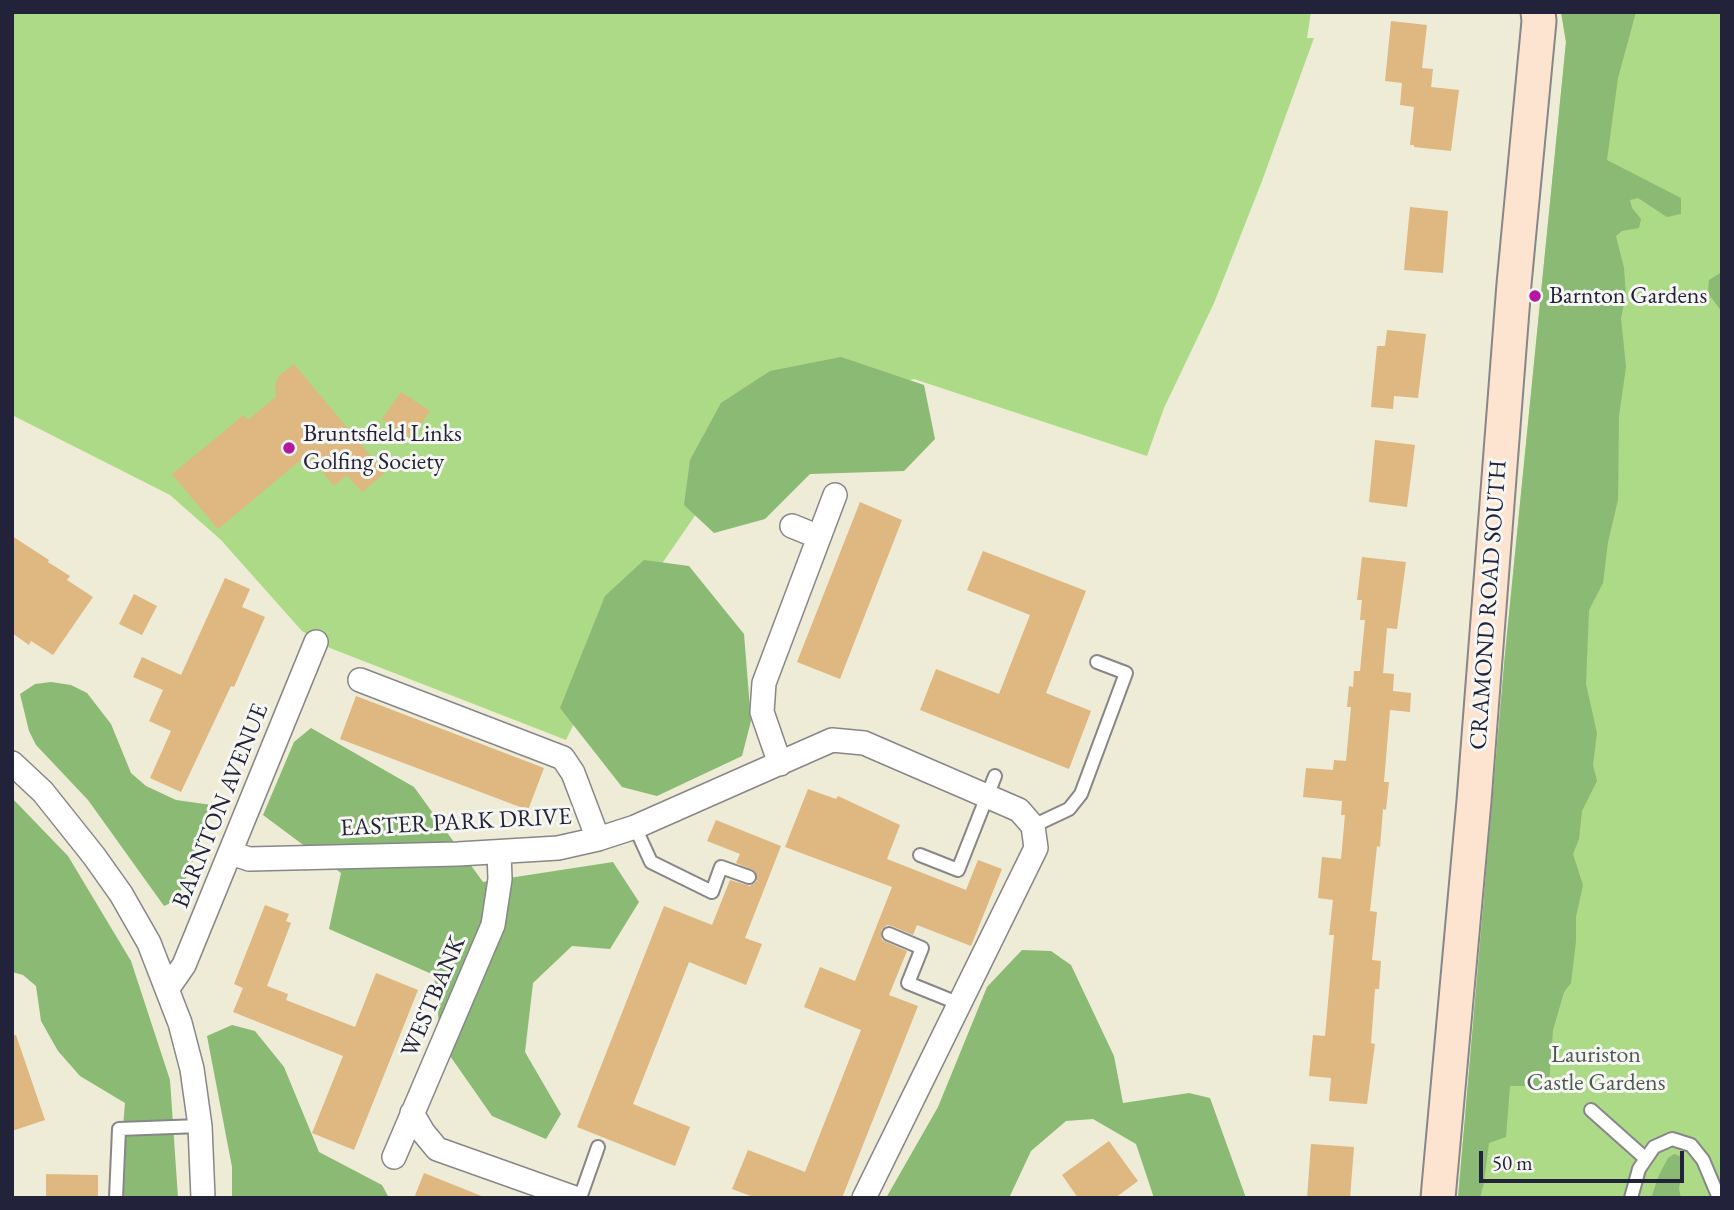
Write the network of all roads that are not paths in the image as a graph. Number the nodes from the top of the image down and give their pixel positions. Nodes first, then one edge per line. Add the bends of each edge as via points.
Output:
1 (1538, 12) edge
2 (835, 495) dead end
3 (792, 526) dead end
4 (819, 537) junction
5 (316, 642) dead end
6 (1097, 662) dead end
7 (360, 680) dead end
8 (12, 763) edge
9 (780, 764) junction
10 (995, 776) dead end
11 (986, 798) junction
12 (1032, 826) junction
13 (635, 827) junction
14 (598, 839) junction
15 (499, 852) junction
16 (231, 853) junction
17 (920, 855) dead end
18 (749, 877) dead end
19 (889, 934) dead end
20 (168, 988) junction
21 (960, 1004) junction
22 (1591, 1110) dead end
23 (412, 1113) junction
24 (200, 1126) junction
25 (598, 1147) dead end
26 (394, 1157) dead end
27 (1646, 1159) junction
28 (116, 1198) edge
29 (203, 1198) edge
30 (575, 1198) edge
31 (580, 1198) edge
32 (864, 1198) edge
33 (1438, 1198) edge
34 (1631, 1198) edge
35 (1719, 1198) edge

1 - 33 street, CRAMOND ROAD SOUTH
2 - 4 street
3 - 4 street
4 - 9 street via 764,682 762,712
5 - 16 street, BARNTON AVENUE
6 - 12 lane via 1126,673 1082,794 1069,808
7 - 14 street via 563,758
8 - 20 street, BARNTON AVENUE via 68,821 115,884 149,943
9 - 11 street, EASTER PARK DRIVE via 832,740 864,743
9 - 13 street, EASTER PARK DRIVE
10 - 11 lane
11 - 12 street via 1019,810
11 - 17 lane via 958,870
12 - 21 street via 1036,848
13 - 14 street, EASTER PARK DRIVE
13 - 18 lane via 651,862 712,892 721,867
14 - 15 street, EASTER PARK DRIVE via 558,848
15 - 16 street, EASTER PARK DRIVE via 250,859
15 - 23 street, WESTBANK via 493,925
16 - 20 street, BARNTON AVENUE via 184,965
19 - 21 lane via 922,948 908,984
20 - 24 street, BARNTON AVENUE via 192,1069
21 - 32 street
22 - 27 lane
23 - 26 street, WESTBANK
23 - 30 street via 437,1149
24 - 28 lane via 119,1129
24 - 29 street, BARNTON AVENUE
25 - 31 lane
27 - 34 lane
27 - 35 lane via 1654,1147 1672,1139 1691,1145 1703,1160

